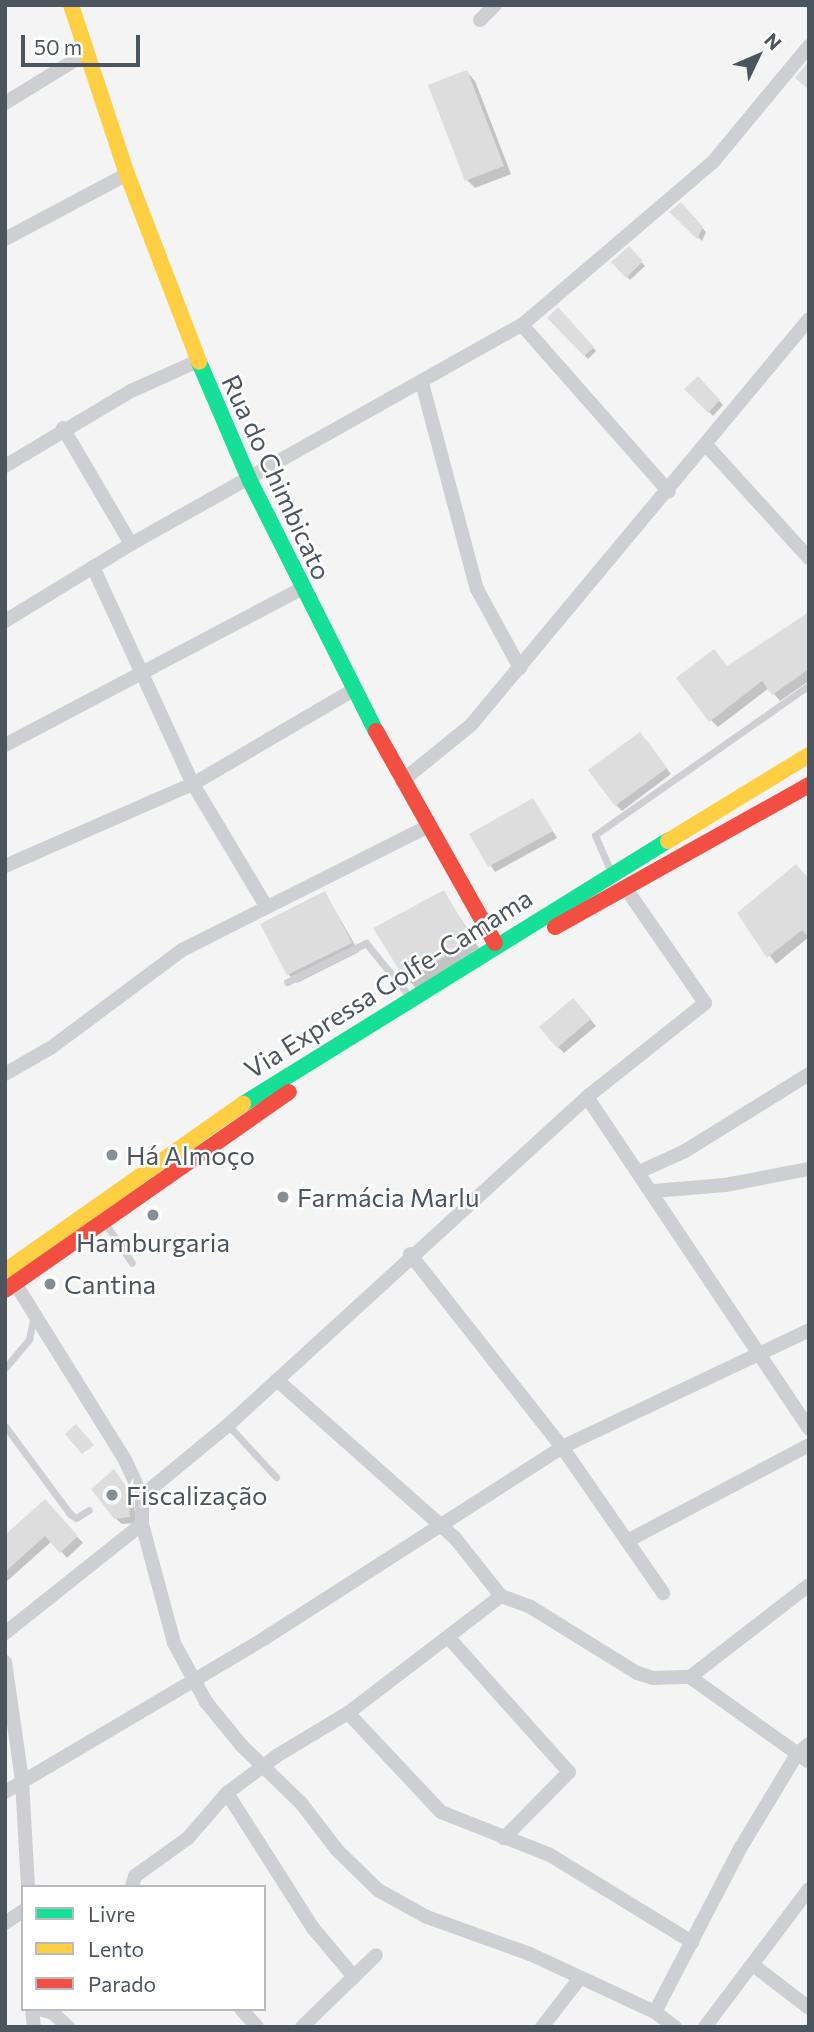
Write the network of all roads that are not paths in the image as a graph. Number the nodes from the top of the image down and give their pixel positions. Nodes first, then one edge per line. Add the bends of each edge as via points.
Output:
1 (71, 5) edge
2 (495, 5) edge
3 (480, 20) dead end
4 (809, 46) edge
5 (86, 54) junction
6 (5, 103) edge
7 (127, 174) junction
8 (5, 239) edge
9 (809, 319) edge
10 (522, 325) junction
11 (198, 361) junction
12 (422, 383) junction
13 (63, 429) junction
14 (707, 446) junction
15 (5, 466) edge
16 (250, 481) junction
17 (669, 492) junction
18 (131, 544) junction
19 (809, 558) edge
20 (93, 567) junction
21 (301, 589) junction
22 (5, 621) edge
23 (520, 668) junction
24 (140, 673) junction
25 (809, 684) edge
26 (354, 690) junction
27 (5, 745) edge
28 (809, 755) edge
29 (402, 781) junction
30 (193, 784) junction
31 (809, 785) edge
32 (427, 827) junction
33 (5, 866) edge
34 (612, 873) junction
35 (625, 887) junction
36 (266, 906) junction
37 (495, 943) junction
38 (287, 982) dead end
39 (409, 997) junction
40 (5, 1074) edge
41 (809, 1074) edge
42 (587, 1097) junction
43 (809, 1169) edge
44 (639, 1172) junction
45 (653, 1191) junction
46 (104, 1223) junction
47 (410, 1254) junction
48 (132, 1264) dead end
49 (9, 1281) edge
50 (34, 1313) junction
51 (809, 1330) edge
52 (760, 1354) junction
53 (5, 1368) edge
54 (276, 1381) junction
55 (228, 1425) junction
56 (5, 1426) edge
57 (809, 1428) edge
58 (809, 1445) edge
59 (562, 1447) junction
60 (276, 1477) dead end
61 (142, 1496) junction
62 (89, 1510) dead end
63 (142, 1524) junction
64 (439, 1527) junction
65 (629, 1540) junction
66 (809, 1585) edge
67 (663, 1593) dead end
68 (501, 1596) junction
69 (5, 1633) edge
70 (449, 1638) junction
71 (5, 1662) edge
72 (690, 1676) junction
73 (193, 1678) junction
74 (348, 1713) junction
75 (809, 1744) edge
76 (803, 1758) edge
77 (263, 1766) junction
78 (22, 1780) junction
79 (5, 1792) edge
80 (227, 1793) junction
81 (504, 1838) junction
82 (28, 1885) edge
83 (133, 1885) edge
84 (809, 1889) edge
85 (21, 1912) edge
86 (5, 1923) edge
87 (692, 1941) junction
88 (376, 1955) dead end
89 (752, 1965) junction
90 (354, 1977) junction
91 (580, 1978) junction
92 (809, 2008) edge
93 (43, 2011) edge
94 (243, 2011) edge
95 (655, 2012) junction
96 (68, 2027) edge
97 (257, 2027) edge
98 (302, 2027) edge
99 (542, 2027) edge
100 (675, 2027) edge
101 (705, 2027) edge

1 - 5 main road, Rua do Chimbicato
2 - 3 street
4 - 10 street via 713,162
5 - 6 street
5 - 7 main road, Rua do Chimbicato
7 - 8 street
7 - 11 main road, Rua do Chimbicato
9 - 14 street
10 - 12 street
10 - 17 street
11 - 13 street
11 - 16 main road, Rua do Chimbicato
12 - 16 street
12 - 23 street via 477,589
13 - 15 street
13 - 18 street
14 - 17 street
14 - 19 street
16 - 18 street
16 - 21 main road, Rua do Chimbicato
17 - 23 street
18 - 20 street
20 - 22 street
20 - 24 street
21 - 24 street
21 - 26 main road, Rua do Chimbicato
23 - 29 street via 471,725
24 - 27 street
24 - 30 street
25 - 34 lane via 594,836
26 - 29 main road, Rua do Chimbicato
26 - 30 street
28 - 34 main road, Via Expressa Golfe-Camama
29 - 32 main road, Rua do Chimbicato
30 - 33 street
30 - 36 street
31 - 35 main road, Via Expressa Golfe-Camama
32 - 36 street
32 - 37 main road, Rua do Chimbicato
34 - 37 main road, Via Expressa Golfe-Camama
35 - 42 street via 705,1003
35 - 46 main road, Via Expressa Golfe-Camama via 310,1078
36 - 40 street via 182,950 52,1047
37 - 39 main road, Via Expressa Golfe-Camama
38 - 39 lane via 366,943
39 - 49 main road, Via Expressa Golfe-Camama via 272,1083
41 - 44 street via 685,1151
42 - 44 street
42 - 47 street
43 - 45 street via 725,1185
44 - 45 street
45 - 52 street
46 - 48 lane
46 - 49 main road, Via Expressa Golfe-Camama
47 - 54 street
47 - 59 street
49 - 50 street
50 - 53 lane via 29,1339
50 - 61 street via 125,1460
51 - 52 street
52 - 57 street
52 - 59 street
54 - 55 street
54 - 64 street
55 - 60 lane
55 - 61 street
56 - 62 lane via 69,1514 76,1517
58 - 65 street
59 - 64 street
59 - 65 street
61 - 63 street
63 - 69 street
63 - 73 street via 174,1643
64 - 68 street via 455,1538
64 - 73 street
65 - 67 street
66 - 72 street
68 - 70 street
68 - 72 street via 529,1606 637,1673 653,1678
70 - 74 street
70 - 81 street via 569,1772
71 - 78 street
72 - 76 street
73 - 77 street via 223,1726
73 - 78 street
74 - 77 street
74 - 81 street via 441,1812
75 - 76 street
76 - 87 street
77 - 80 street
77 - 91 street via 378,1890 426,1917 479,1933
78 - 79 street
78 - 82 street
80 - 83 street via 188,1838 135,1877
80 - 90 street via 313,1928
81 - 87 street via 568,1865
84 - 89 street
85 - 86 street
87 - 95 street
88 - 90 street
89 - 92 street
89 - 101 street
90 - 98 street
91 - 95 street
91 - 99 street
93 - 96 street
94 - 97 street
95 - 100 street

